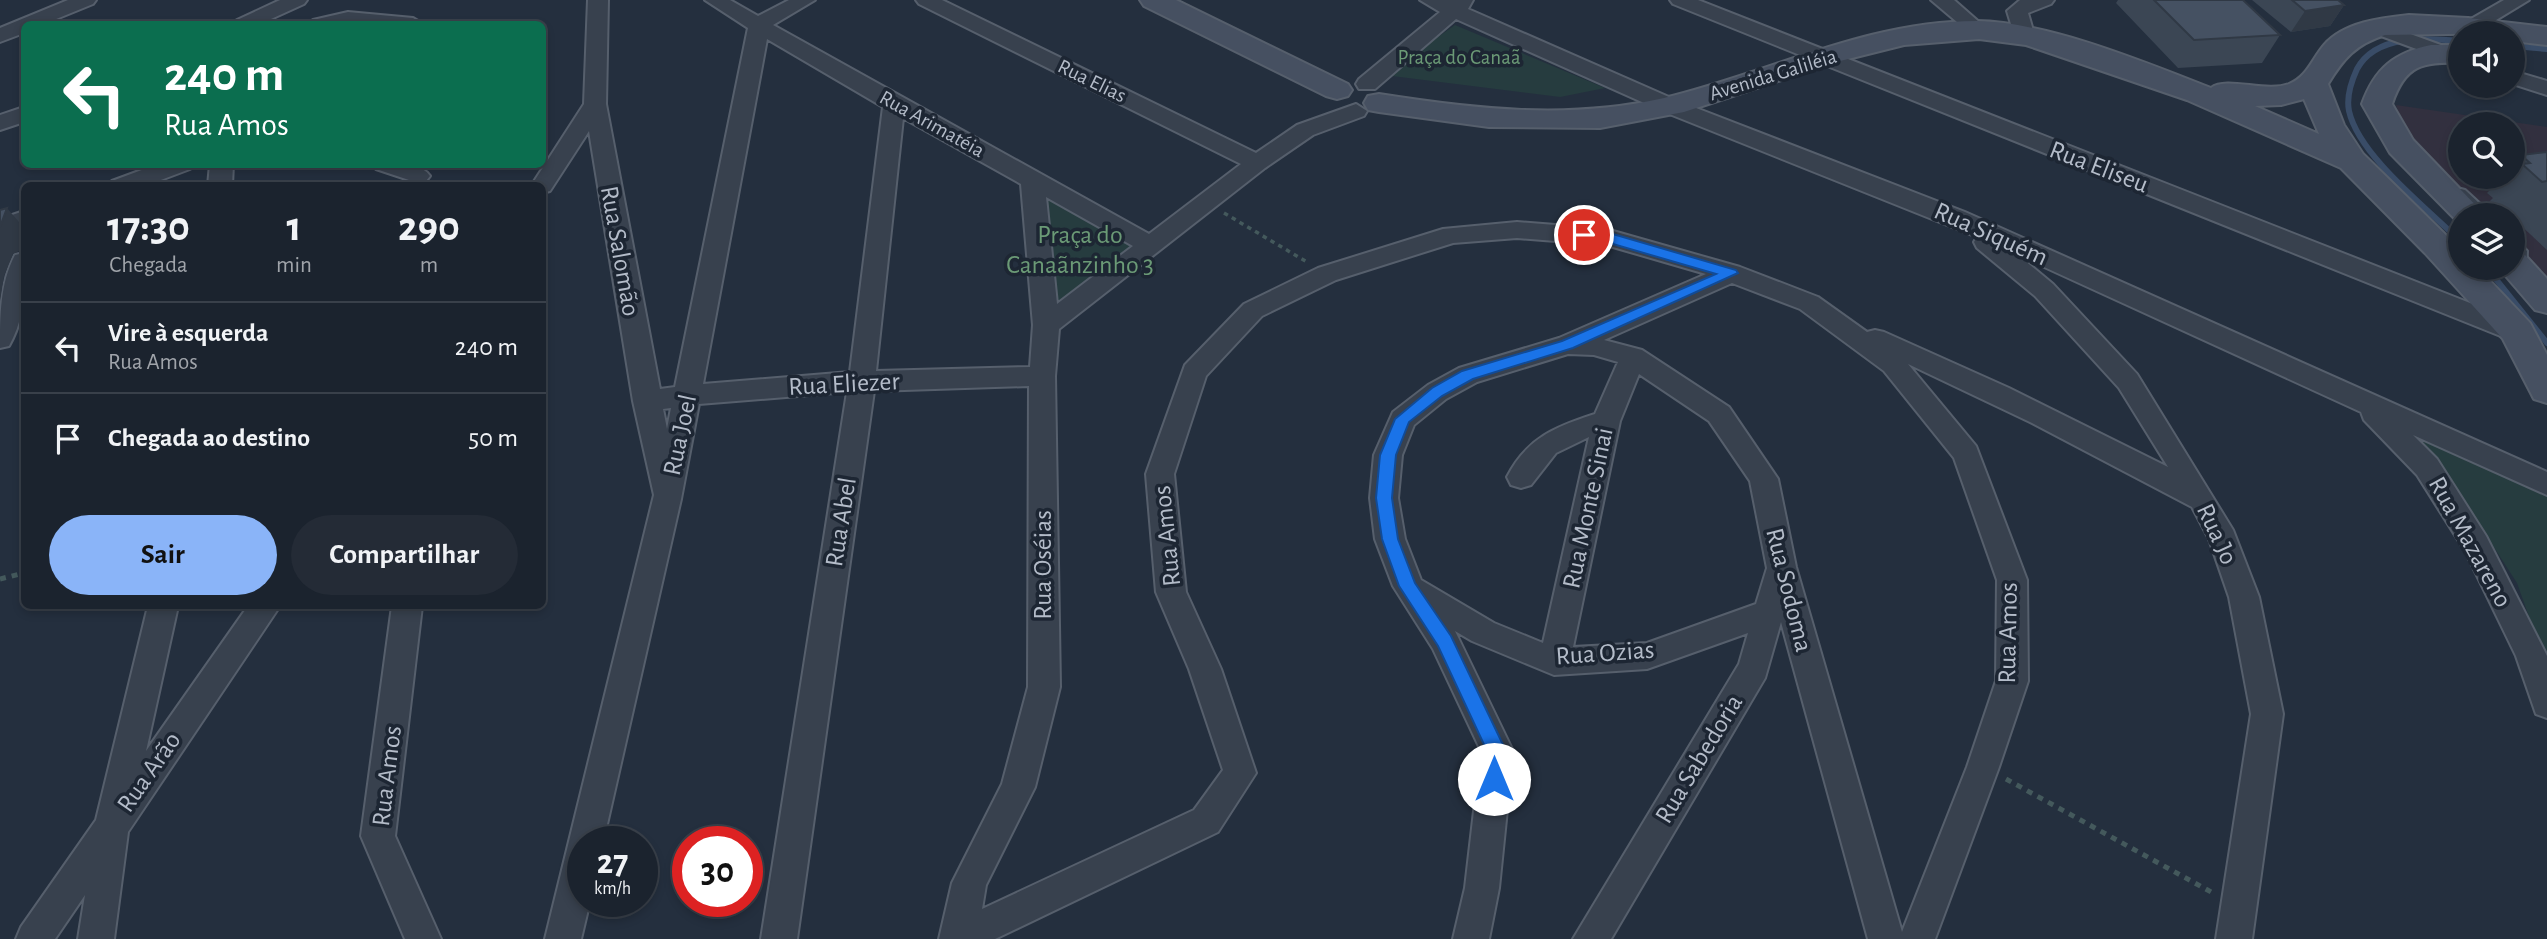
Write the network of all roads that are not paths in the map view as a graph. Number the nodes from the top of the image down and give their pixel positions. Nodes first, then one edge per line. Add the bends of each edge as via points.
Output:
1 (86, 0) edge
2 (297, 0) edge
3 (597, 0) edge
4 (715, 0) edge
5 (805, 0) edge
6 (926, 0) edge
7 (1154, 0) edge
8 (1430, 0) edge
9 (1681, 0) edge
10 (1941, 0) edge
11 (2044, 0) edge
12 (2519, 0) edge
13 (1459, 6) edge
14 (36, 21) edge
15 (251, 21) edge
16 (334, 21) edge
17 (380, 21) edge
18 (2488, 21) edge
19 (759, 24) junction
20 (21, 27) edge
21 (1977, 29) junction
22 (2386, 31) junction
23 (2024, 34) junction
24 (0, 36) edge
25 (2547, 36) edge
26 (2525, 38) edge
27 (2448, 46) edge
28 (2448, 47) edge
29 (2448, 47) edge
30 (1824, 59) junction
31 (2525, 61) edge
32 (2547, 63) edge
33 (2160, 78) junction
34 (2525, 80) edge
35 (2313, 84) junction
36 (2547, 88) edge
37 (1355, 97) junction
38 (2267, 98) junction
39 (595, 104) junction
40 (894, 104) junction
41 (1670, 106) junction
42 (21, 115) edge
43 (0, 123) edge
44 (2284, 129) junction
45 (2352, 161) junction
46 (1257, 163) junction
47 (171, 168) edge
48 (397, 168) edge
49 (419, 175) edge
50 (2433, 178) junction
51 (1032, 179) junction
52 (131, 182) edge
53 (545, 182) edge
54 (2457, 203) edge
55 (2473, 203) edge
56 (1957, 218) junction
57 (21, 220) edge
58 (0, 228) edge
59 (1150, 245) junction
60 (21, 271) edge
61 (2525, 271) edge
62 (1731, 273) junction
63 (2547, 301) edge
64 (1046, 326) junction
65 (1844, 327) junction
66 (2517, 332) junction
67 (0, 339) edge
68 (1568, 345) junction
69 (1633, 358) junction
70 (1042, 376) junction
71 (862, 382) junction
72 (2547, 389) edge
73 (689, 394) junction
74 (646, 401) junction
75 (2362, 401) junction
76 (1606, 421) junction
77 (1521, 477) dead end
78 (2547, 484) edge
79 (667, 499) junction
80 (2202, 499) junction
81 (1781, 567) junction
82 (1408, 586) junction
83 (162, 609) edge
84 (263, 609) edge
85 (407, 609) edge
86 (1772, 611) junction
87 (1555, 662) junction
88 (2547, 704) edge
89 (112, 825) junction
90 (590, 826) edge
91 (568, 917) edge
92 (958, 938) edge
93 (34, 939) edge
94 (96, 939) edge
95 (423, 939) edge
96 (563, 939) edge
97 (779, 939) edge
98 (1471, 939) edge
99 (1591, 939) edge
100 (1886, 939) edge
101 (1917, 939) edge
102 (2234, 939) edge

1 - 14 street
2 - 15 street
3 - 39 street, Rua Salomão
4 - 19 street, Rua Arimatéia
5 - 19 street
6 - 46 street, Rua Elias
7 - 37 main road, Avenida Galiléia
8 - 13 street, Rua Siquém
9 - 30 street, Rua Eliseu
10 - 21 street
11 - 23 street via 2017,11
12 - 18 street
13 - 37 street
13 - 41 street, Rua Siquém
16 - 17 street
19 - 40 street, Rua Arimatéia
19 - 73 street, Rua Joel
20 - 24 street
21 - 23 main road, Avenida Galiléia
21 - 30 main road, Avenida Galiléia via 1899,37
22 - 27 main road via 2429,25
22 - 28 street
22 - 35 main road via 2358,36 2338,48
23 - 33 main road, Avenida Galiléia
25 - 26 main road
29 - 50 main road via 2399,66 2383,82 2377,104 2401,146
30 - 41 main road, Avenida Galiléia
30 - 66 street, Rua Eliseu
31 - 32 main road
33 - 38 main road, Avenida Galiléia
33 - 44 main road, Avenida Galiléia
34 - 36 street
35 - 38 main road, Avenida Galiléia via 2298,94
35 - 45 main road via 2329,125
37 - 41 main road, Avenida Galiléia via 1428,111 1522,120 1597,120
37 - 46 street
38 - 44 main road via 2287,111 2291,119
39 - 53 street
39 - 74 street, Rua Salomão
40 - 51 street, Rua Arimatéia
40 - 71 street, Rua Abel
41 - 56 street, Rua Siquém
42 - 43 street
44 - 45 main road, Avenida Galiléia
45 - 66 main road
46 - 59 street
47 - 52 street
48 - 49 street
50 - 54 main road
50 - 55 lane
51 - 59 street, Rua Arimatéia
51 - 64 street, Rua Oséias
56 - 75 street, Rua Siquém
56 - 80 street, Rua Jo via 2044,290 2128,381
57 - 58 street
59 - 64 street
60 - 67 street
61 - 63 main road
62 - 65 street, Rua Amos via 1809,303
62 - 68 street
62 - 92 street, Rua Amos via 1606,237 1517,230 1452,235 1327,274 1253,310 1194,372 1160,474 1171,592 1205,669 1241,773 1206,821
64 - 70 street, Rua Oséias
65 - 80 street, Rua Amos via 1952,371 2076,430
65 - 101 street, Rua Amos via 1893,364 1966,454 2012,580 2012,681
66 - 72 main road
68 - 69 street, Rua Sodoma via 1594,346
68 - 82 street via 1468,375 1403,419 1388,455 1384,498 1390,539
69 - 76 street, Rua Monte Sinai
69 - 81 street, Rua Sodoma via 1719,415 1764,479
70 - 71 street, Rua Eliezer
70 - 92 street, Rua Oséias via 1044,687 1018,787 969,883
71 - 73 street, Rua Eliezer
71 - 97 street, Rua Abel
73 - 74 street, Rua Eliezer
73 - 79 street, Rua Joel
74 - 79 street, Rua Salomão
75 - 78 street, Rua Siquém
75 - 88 street, Rua Mazareno via 2427,467 2476,544 2531,656
76 - 77 street via 1559,436 1533,455
76 - 87 street, Rua Monte Sinai
79 - 90 street, Rua Joel
80 - 102 street, Rua Jo via 2223,538 2244,597 2267,714
81 - 86 street, Rua Sabedoria
81 - 100 street, Rua Sodoma
82 - 87 street, Rua Ozias via 1483,632
82 - 98 street via 1445,641 1497,751 1482,888
83 - 89 street
84 - 89 street, Rua Arão
85 - 95 street, Rua Amos via 378,836
86 - 87 street, Rua Ozias via 1647,656
86 - 99 street, Rua Sabedoria via 1754,668
89 - 93 street, Rua Arão
89 - 94 street
91 - 96 street

